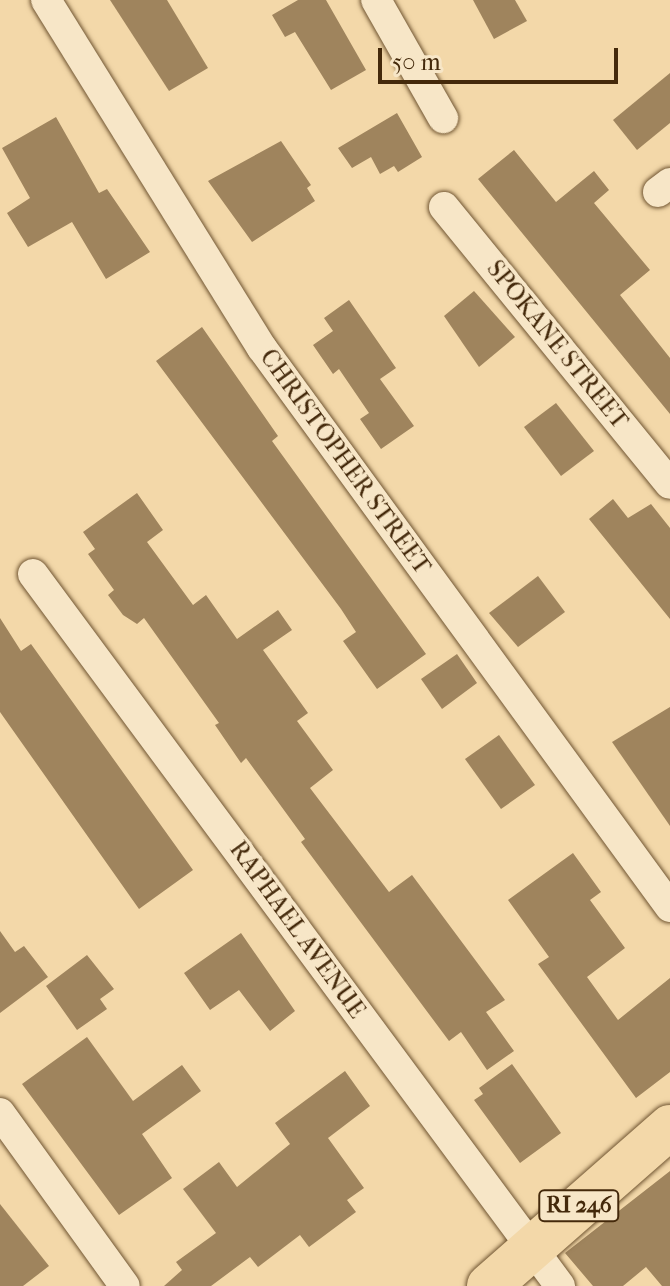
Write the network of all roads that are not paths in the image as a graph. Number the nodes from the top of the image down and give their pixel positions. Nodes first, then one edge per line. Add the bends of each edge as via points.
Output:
1 (46, 0) edge
2 (376, 0) edge
3 (443, 118) dead end
4 (444, 207) dead end
5 (670, 484) edge
6 (33, 574) dead end
7 (670, 907) edge
8 (0, 1113) edge
9 (670, 1127) edge
10 (532, 1247) junction
11 (125, 1286) edge
12 (489, 1286) edge
13 (560, 1286) edge

1 - 7 street, CHRISTOPHER STREET via 262,348
2 - 3 street
4 - 5 street, SPOKANE STREET
6 - 10 street, RAPHAEL AVENUE
8 - 11 street
9 - 10 main road, RI 246
10 - 12 main road, RI 246
10 - 13 street, RAPHAEL AVENUE

